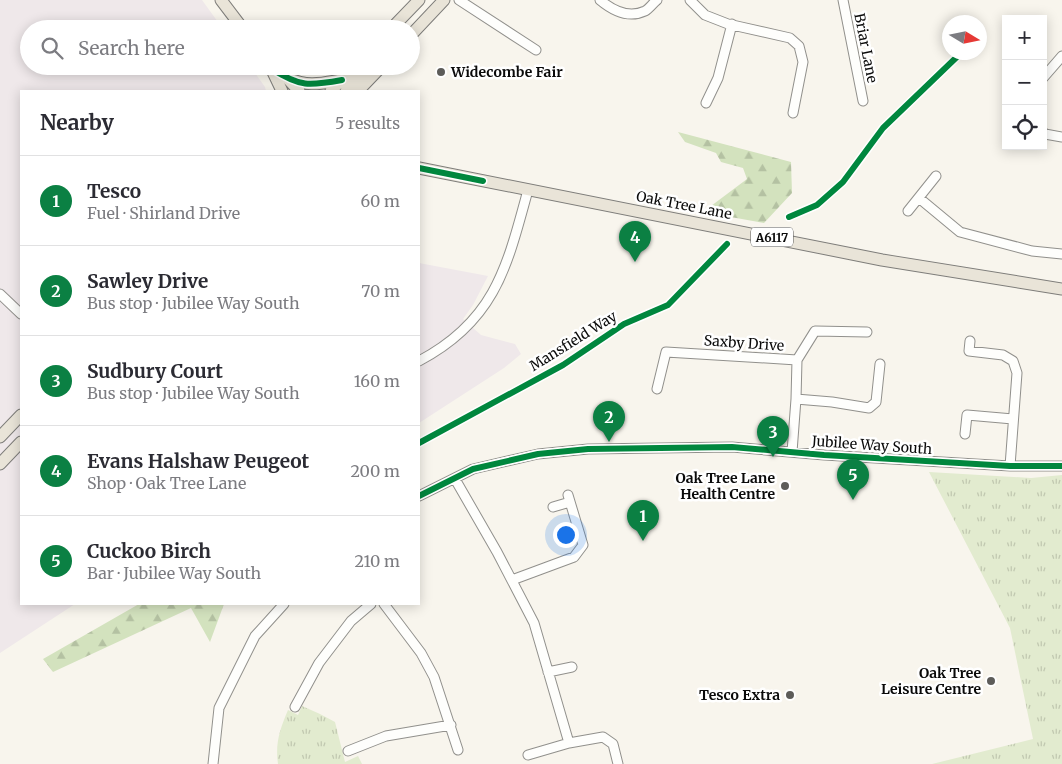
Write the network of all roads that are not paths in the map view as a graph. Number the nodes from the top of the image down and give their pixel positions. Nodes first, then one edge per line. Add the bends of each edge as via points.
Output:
1 (222, 0) edge
2 (419, 0) edge
3 (444, 0) edge
4 (459, 0) edge
5 (600, 0) edge
6 (657, 0) edge
7 (690, 0) edge
8 (843, 0) edge
9 (236, 20) edge
10 (400, 20) edge
11 (732, 24) junction
12 (420, 25) edge
13 (536, 50) dead end
14 (1062, 56) edge
15 (1047, 73) edge
16 (275, 75) edge
17 (283, 75) edge
18 (350, 75) edge
19 (360, 75) edge
20 (373, 75) edge
21 (287, 78) junction
22 (344, 86) edge
23 (282, 90) edge
24 (298, 90) edge
25 (359, 90) edge
26 (863, 101) dead end
27 (706, 103) dead end
28 (795, 103) junction
29 (806, 105) dead end
30 (793, 113) dead end
31 (1047, 134) edge
32 (1062, 137) edge
33 (420, 168) edge
34 (936, 176) dead end
35 (528, 190) junction
36 (919, 198) junction
37 (908, 211) dead end
38 (1062, 254) edge
39 (1062, 289) edge
40 (0, 294) edge
41 (20, 313) edge
42 (867, 332) dead end
43 (970, 340) dead end
44 (420, 360) edge
45 (797, 360) junction
46 (880, 364) dead end
47 (657, 389) dead end
48 (796, 399) junction
49 (20, 416) edge
50 (1013, 419) junction
51 (965, 434) dead end
52 (0, 437) edge
53 (20, 443) edge
54 (792, 452) junction
55 (0, 464) edge
56 (1010, 466) junction
57 (1062, 466) edge
58 (455, 478) junction
59 (420, 496) edge
60 (553, 507) dead end
61 (512, 580) junction
62 (283, 605) edge
63 (370, 605) edge
64 (385, 605) edge
65 (572, 667) dead end
66 (548, 672) junction
67 (295, 706) dead end
68 (451, 725) junction
69 (569, 744) junction
70 (458, 750) dead end
71 (348, 751) dead end
72 (528, 755) dead end
73 (212, 764) edge
74 (618, 764) edge

1 - 9 main road
2 - 10 main road
3 - 12 main road
4 - 13 street
5 - 6 street via 612,10 631,14 645,11
7 - 11 street via 705,15
8 - 26 street, Briar Lane
11 - 27 street via 718,78
11 - 28 street via 790,38 799,46 803,62
14 - 15 street
16 - 23 main road
17 - 21 main road
18 - 22 main road
19 - 22 main road
20 - 25 main road
21 - 22 main road via 312,85
21 - 24 main road
28 - 29 street
28 - 30 street
31 - 32 street
33 - 35 main road, Oak Tree Lane / A6117
34 - 36 street
35 - 39 main road, Oak Tree Lane / A6117 via 882,260
35 - 44 street via 512,247 495,290 474,320 449,342
36 - 37 street
36 - 38 street via 960,232 1032,251
40 - 41 street
42 - 45 street via 815,331
43 - 50 street via 970,352 1003,355 1013,361 1016,373
45 - 47 street, Saxby Drive via 666,352
45 - 48 street, Saxby Drive
46 - 48 street via 876,402 869,408
48 - 54 street, Saxby Drive
49 - 52 main road
50 - 51 street via 967,416
50 - 56 street
53 - 55 main road
54 - 56 street, Jubilee Way South
54 - 58 street, Jubilee Way South via 732,447 588,448 538,454 473,469
56 - 57 street, Jubilee Way South
58 - 59 street, Jubilee Way South
58 - 61 street
60 - 61 street via 569,499 583,545 574,557
61 - 66 street via 534,623
62 - 73 street via 255,636 219,708
63 - 67 street via 351,622 319,663
64 - 68 street via 421,653 434,677
65 - 66 street
66 - 69 street
68 - 70 street
68 - 71 street via 386,736
69 - 72 street
69 - 74 street via 603,738 613,744

